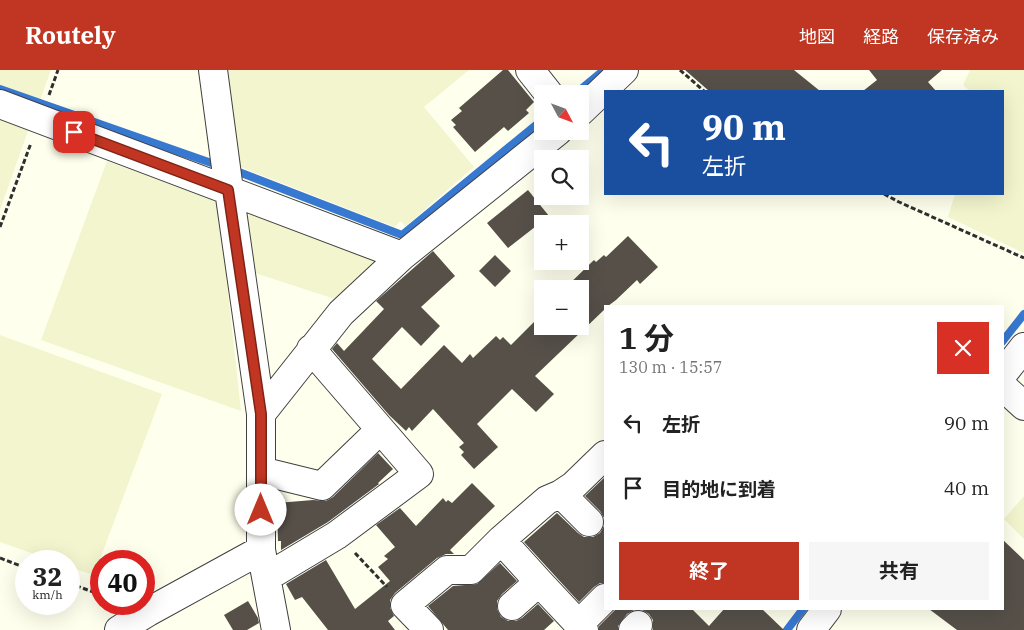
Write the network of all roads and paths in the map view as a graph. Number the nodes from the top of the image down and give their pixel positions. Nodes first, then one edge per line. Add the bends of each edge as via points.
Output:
1 (58, 70) edge
2 (213, 70) edge
3 (530, 70) edge
4 (624, 70) edge
5 (680, 70) edge
6 (542, 85) edge
7 (703, 90) edge
8 (589, 103) edge
9 (0, 104) edge
10 (40, 118) junction
11 (547, 140) edge
12 (228, 190) junction
13 (886, 195) edge
14 (0, 227) edge
15 (402, 256) junction
16 (1024, 258) edge
17 (1024, 347) edge
18 (311, 349) junction
19 (1004, 372) edge
20 (1004, 388) edge
21 (1024, 406) edge
22 (261, 414) junction
23 (380, 430) junction
24 (604, 456) edge
25 (261, 471) junction
26 (561, 494) junction
27 (589, 522) dead end
28 (337, 535) junction
29 (501, 540) junction
30 (261, 550) junction
31 (0, 558) edge
32 (15, 564) edge
33 (267, 578) junction
34 (539, 582) junction
35 (604, 599) edge
36 (405, 605) junction
37 (512, 606) dead end
38 (574, 626) edge
39 (119, 630) edge
40 (276, 630) edge
41 (429, 630) edge

1 - 10 path
2 - 12 street
3 - 6 street
4 - 8 street
5 - 7 path
9 - 10 street
10 - 12 street
10 - 14 path
11 - 15 street
12 - 15 street
12 - 22 street
13 - 16 path
15 - 18 street via 341,313
17 - 19 street
18 - 22 street
18 - 23 street
20 - 21 street
22 - 25 street
23 - 25 street via 322,486
23 - 28 street via 418,474
24 - 26 street
25 - 30 street
26 - 27 street
26 - 29 street via 547,500
28 - 33 street
28 - 36 path
29 - 34 street
29 - 36 street via 471,570 447,570
30 - 33 street
30 - 39 street
31 - 32 path
33 - 40 street
34 - 37 street
34 - 38 street
35 - 38 street
36 - 41 street

